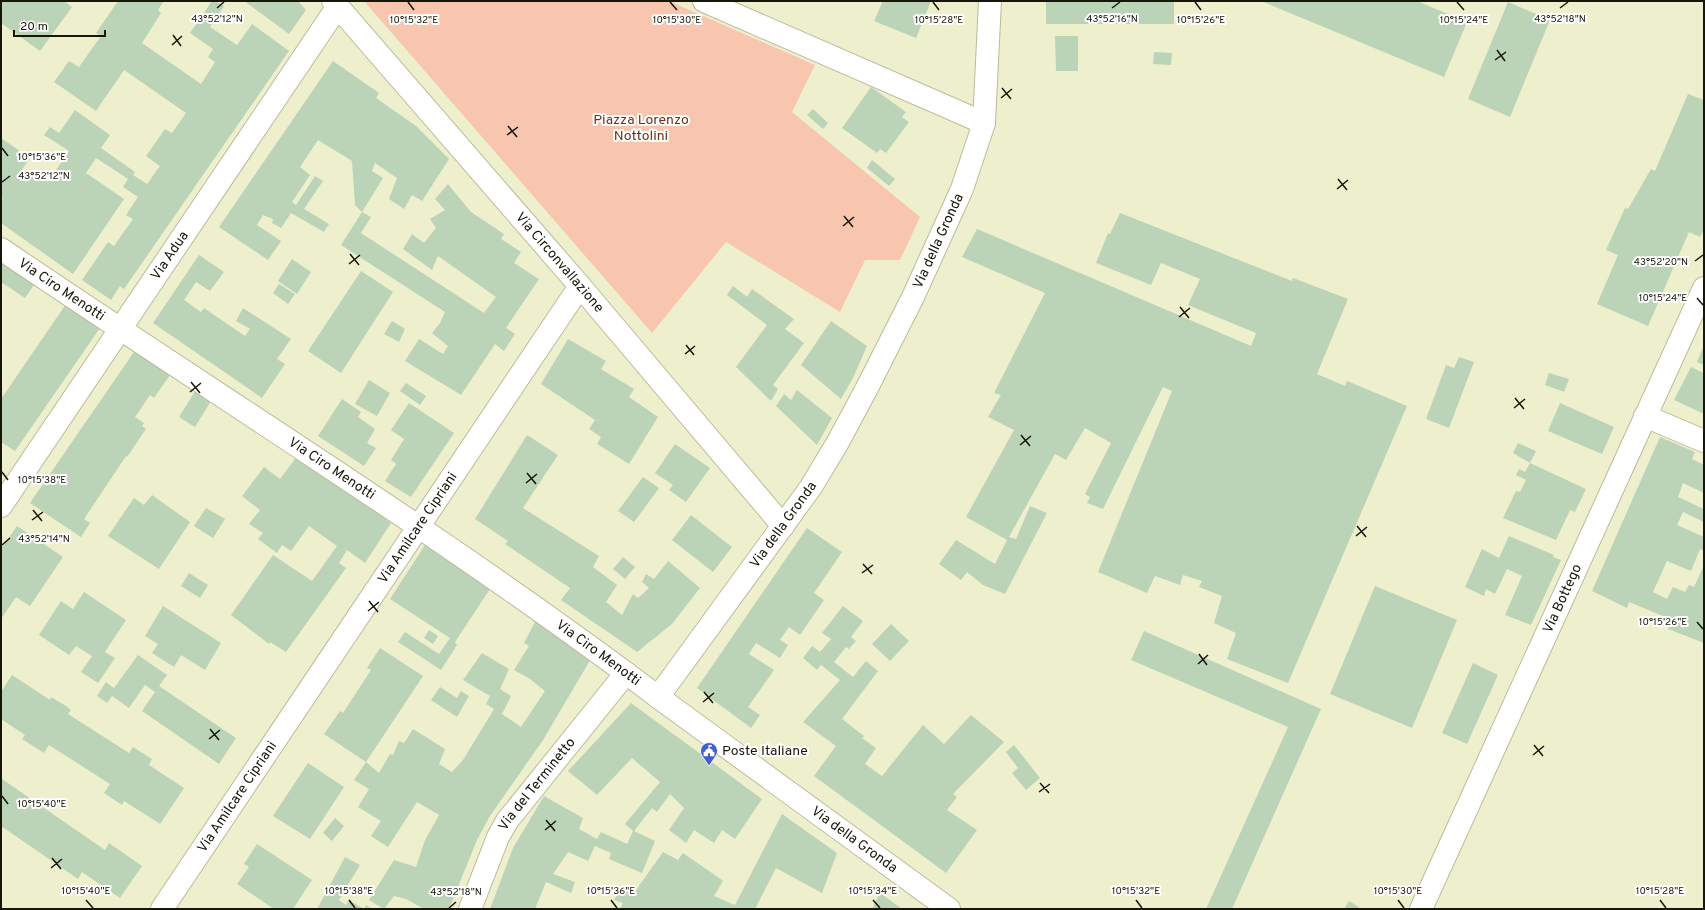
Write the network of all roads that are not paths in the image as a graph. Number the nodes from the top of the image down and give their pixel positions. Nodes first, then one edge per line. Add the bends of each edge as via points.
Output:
1 (704, 1) edge
2 (990, 1) edge
3 (336, 4) edge
4 (984, 123) junction
5 (1, 249) edge
6 (580, 286) junction
7 (1704, 288) edge
8 (120, 330) junction
9 (1645, 416) junction
10 (1704, 441) edge
11 (1, 506) edge
12 (418, 526) junction
13 (783, 526) junction
14 (626, 673) junction
15 (658, 697) junction
16 (162, 909) edge
17 (470, 909) edge
18 (949, 909) edge
19 (1421, 909) edge

1 - 4 street
2 - 4 street, Via della Gronda
3 - 6 street, Via Circonvallazione
3 - 8 street, Via Adua
4 - 13 street, Via della Gronda via 962,189 872,379 811,487
5 - 8 street, Via Ciro Menotti
6 - 12 street, Via Amilcare Cipriani
6 - 13 street, Via Circonvallazione
7 - 9 street, Via Bottego
8 - 11 street, Via Adua
8 - 12 street, Via Ciro Menotti
9 - 10 street
9 - 19 street, Via Bottego
12 - 14 street, Via Ciro Menotti
12 - 16 street, Via Amilcare Cipriani
13 - 15 street, Via della Gronda
14 - 15 street, Via Ciro Menotti
14 - 17 street, Via del Terminetto via 507,821 498,837
15 - 18 street, Via della Gronda

